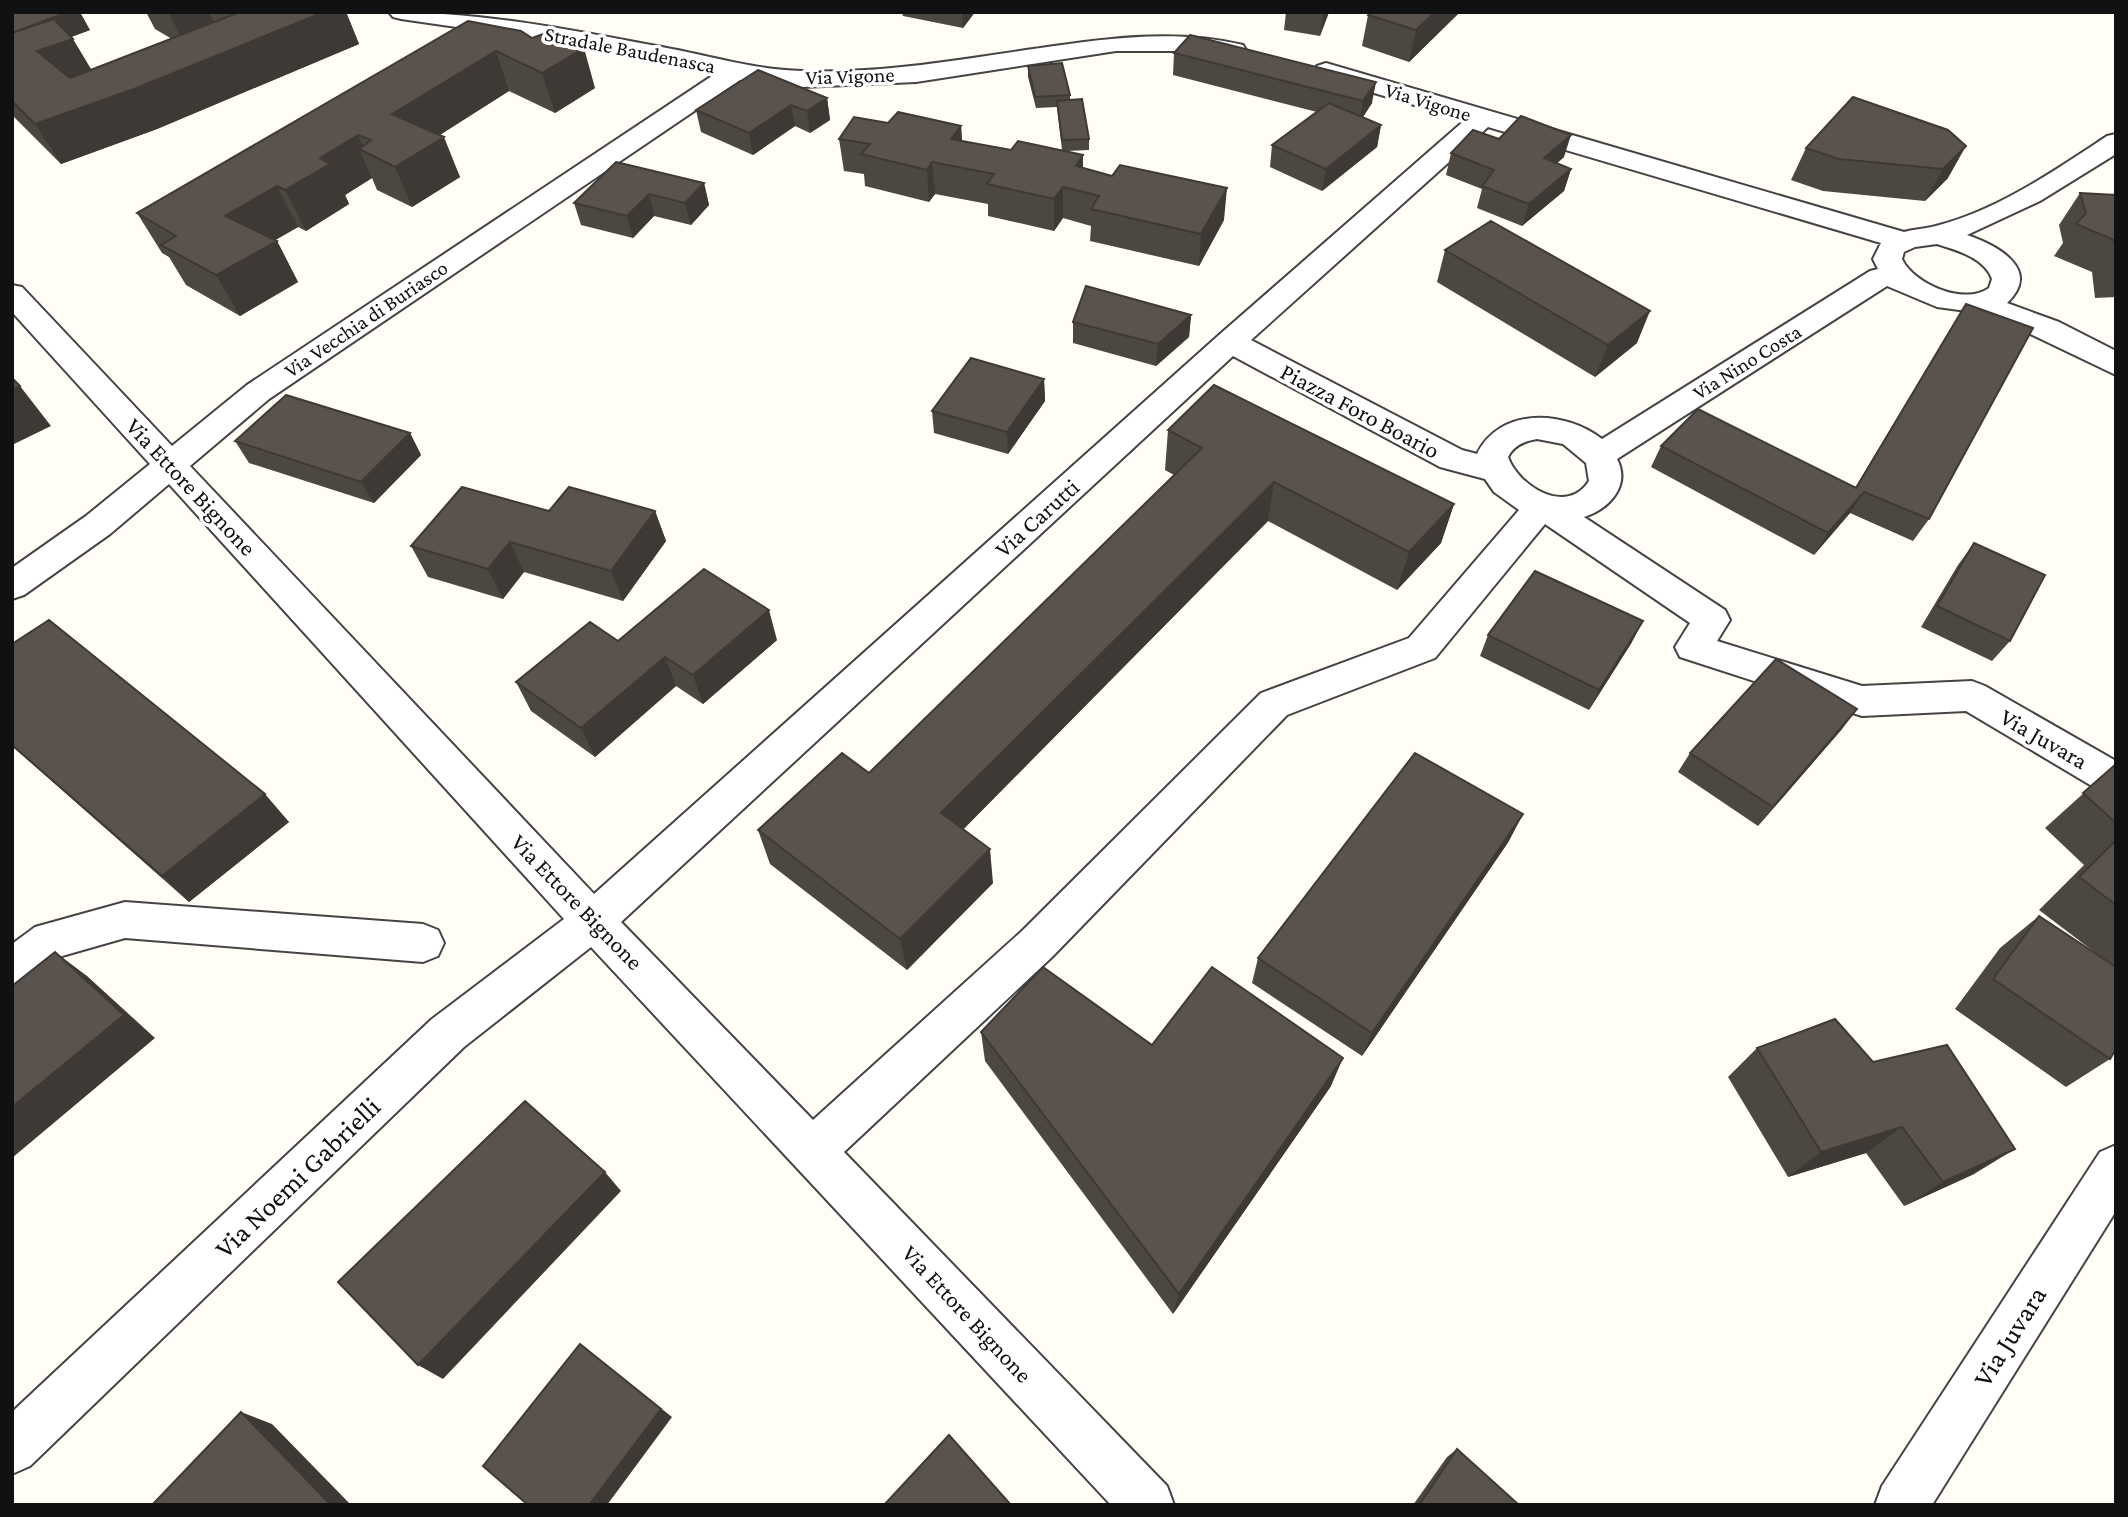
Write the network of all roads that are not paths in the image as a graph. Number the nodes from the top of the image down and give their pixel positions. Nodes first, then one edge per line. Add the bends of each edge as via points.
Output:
1 (401, 12) edge
2 (1258, 56) edge
3 (1309, 67) edge
4 (735, 72) junction
5 (1483, 118) junction
6 (2116, 142) edge
7 (1999, 212) junction
8 (1937, 235) junction
9 (1902, 240) junction
10 (1986, 253) junction
11 (1896, 276) junction
12 (12, 294) edge
13 (1988, 299) junction
14 (1230, 342) junction
15 (2116, 365) edge
16 (1600, 455) junction
17 (170, 464) junction
18 (1494, 470) junction
19 (1542, 505) junction
20 (12, 586) edge
21 (2116, 781) edge
22 (594, 920) junction
23 (423, 943) dead end
24 (12, 970) edge
25 (812, 1151) junction
26 (2116, 1168) edge
27 (12, 1448) edge
28 (1148, 1505) edge
29 (1901, 1505) edge

1 - 4 street, Stradale Baudenasca via 573,37
2 - 4 street, Via Vigone via 1206,44 1116,44 916,74 802,79
3 - 5 street, Via Vigone
4 - 17 street, Via Vecchia di Buriasco via 258,392
5 - 9 street, Via Vigone
5 - 14 street, Via Carutti
6 - 7 street
7 - 8 street
7 - 10 street
8 - 9 street
8 - 10 street
9 - 11 street via 1887,255
10 - 13 street via 2005,274 2006,285
11 - 13 street via 1922,294 1959,304
11 - 16 street, Via Nino Costa via 1880,277
12 - 17 street, Via Ettore Bignone
13 - 15 street
14 - 18 street, Piazza Foro Boario via 1451,460
14 - 22 street, Via Carutti
16 - 18 street via 1573,436 1537,428 1513,433 1497,445 1492,457
16 - 19 street via 1606,480 1592,500 1578,506
17 - 20 street, Via Vecchia di Buriasco via 98,525
17 - 22 street, Via Ettore Bignone
18 - 19 street via 1511,491
19 - 21 street, Via Juvara via 1712,620 1693,647 1862,701 1972,696
19 - 25 street via 1422,648 1274,704 1037,944
22 - 25 street, Via Ettore Bignone
22 - 27 street, Via Noemi Gabrielli via 449,1033
23 - 24 street via 125,920 50,940
25 - 28 street, Via Ettore Bignone
26 - 29 street, Via Juvara

